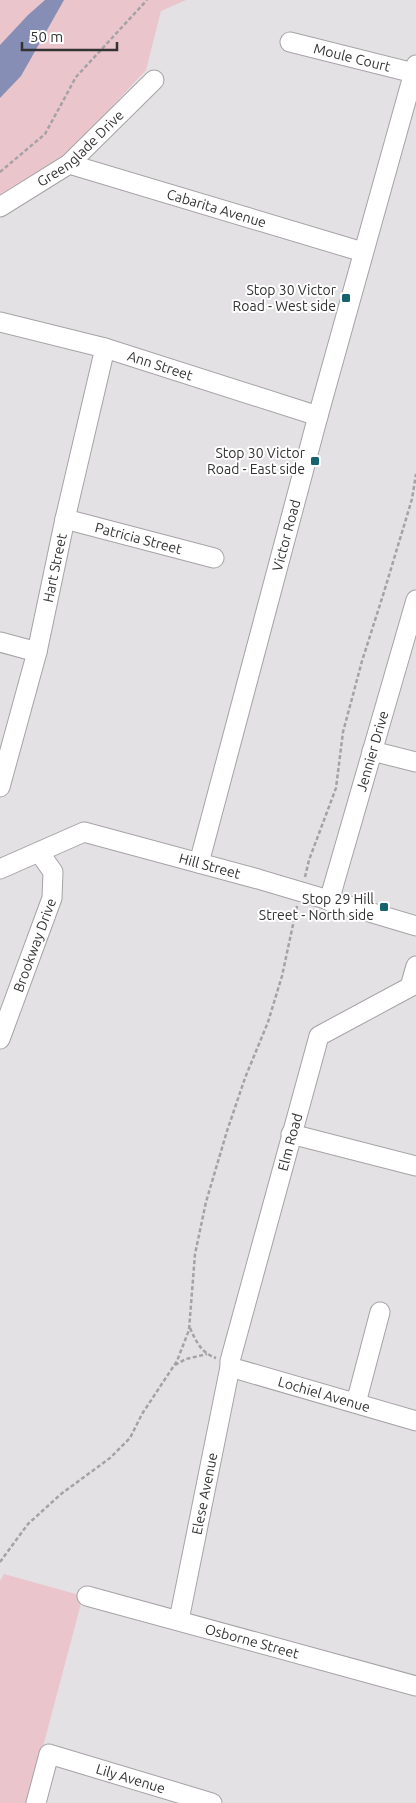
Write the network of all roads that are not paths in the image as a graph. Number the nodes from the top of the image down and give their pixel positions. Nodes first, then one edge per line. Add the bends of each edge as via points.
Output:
1 (290, 42) dead end
2 (415, 69) edge
3 (154, 80) dead end
4 (69, 164) junction
5 (0, 208) edge
6 (363, 252) junction
7 (0, 322) edge
8 (105, 348) junction
9 (318, 416) junction
10 (65, 519) junction
11 (214, 558) dead end
12 (416, 600) edge
13 (0, 642) edge
14 (38, 652) junction
15 (372, 751) junction
16 (416, 762) edge
17 (0, 787) edge
18 (39, 852) junction
19 (2, 862) edge
20 (199, 863) junction
21 (329, 901) junction
22 (416, 926) edge
23 (416, 966) edge
24 (0, 1039) edge
25 (292, 1134) junction
26 (416, 1166) edge
27 (380, 1312) dead end
28 (230, 1364) junction
29 (356, 1403) junction
30 (416, 1422) edge
31 (87, 1596) dead end
32 (179, 1620) junction
33 (416, 1686) edge
34 (178, 1798) edge
35 (36, 1803) edge
36 (212, 1803) edge

1 - 2 street, Moule Court
2 - 6 street, Victor Road
3 - 4 street, Greenglade Drive
4 - 5 street, Greenglade Drive
4 - 6 street, Cabarita Avenue
6 - 9 street, Victor Road
7 - 8 street, Ann Street
8 - 9 street, Ann Street
8 - 10 street, Hart Street
9 - 20 street, Victor Road
10 - 11 street, Patricia Street
10 - 14 street, Hart Street
12 - 15 street, Jennier Drive
13 - 14 street
14 - 17 street, Hart Street
15 - 16 street
15 - 21 street, Jennier Drive
18 - 19 street, Hill Street
18 - 20 street, Hill Street via 84,832
18 - 24 street, Brookway Drive via 52,872 52,898
20 - 21 street, Hill Street
21 - 22 street, Hill Street
23 - 25 street, Elm Road via 410,987 319,1036
25 - 26 street
25 - 28 street, Elm Road
27 - 29 street
28 - 29 street, Lochiel Avenue
28 - 32 street, Elese Avenue
29 - 30 street, Lochiel Avenue
31 - 32 street, Osborne Street
32 - 33 street, Osborne Street
34 - 35 street, Lily Avenue via 49,1754
34 - 36 street, Lily Avenue

